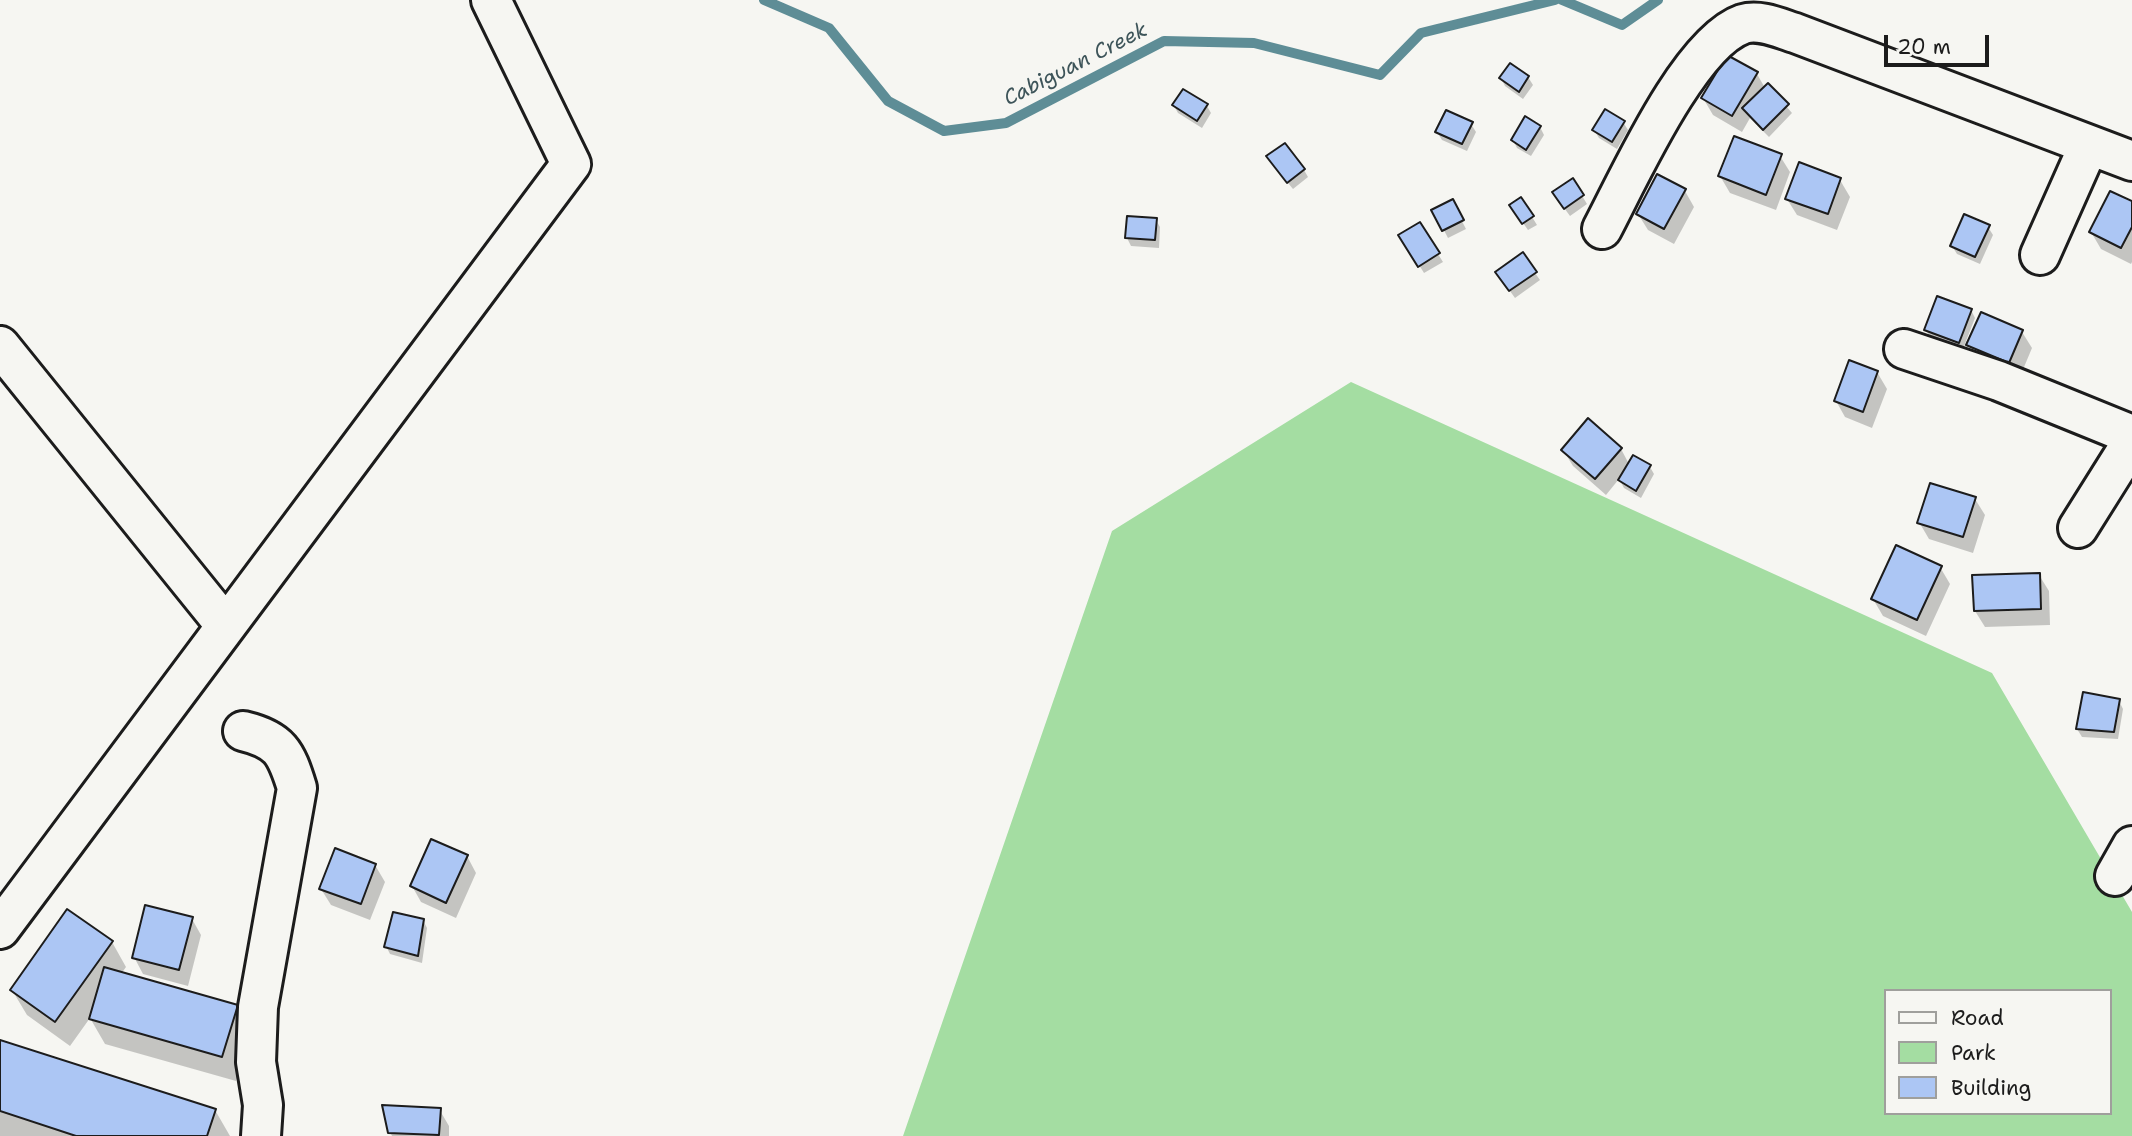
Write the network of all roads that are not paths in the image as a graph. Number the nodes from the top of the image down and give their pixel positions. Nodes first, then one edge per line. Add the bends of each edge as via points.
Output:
1 (491, 0) edge
2 (2089, 145) junction
3 (2132, 161) edge
4 (1602, 229) dead end
5 (2039, 255) dead end
6 (0, 346) edge
7 (1904, 349) dead end
8 (2132, 435) edge
9 (2132, 442) edge
10 (2078, 528) dead end
11 (226, 626) junction
12 (243, 731) dead end
13 (0, 929) edge
14 (261, 1136) edge

1 - 11 street via 571,164
2 - 3 street
2 - 4 street via 1795,33 1746,23 1724,33 1666,109
2 - 5 street
6 - 11 street
7 - 8 street via 1999,381
9 - 10 street
11 - 13 street
12 - 14 street via 267,737 287,756 297,788 258,1007

